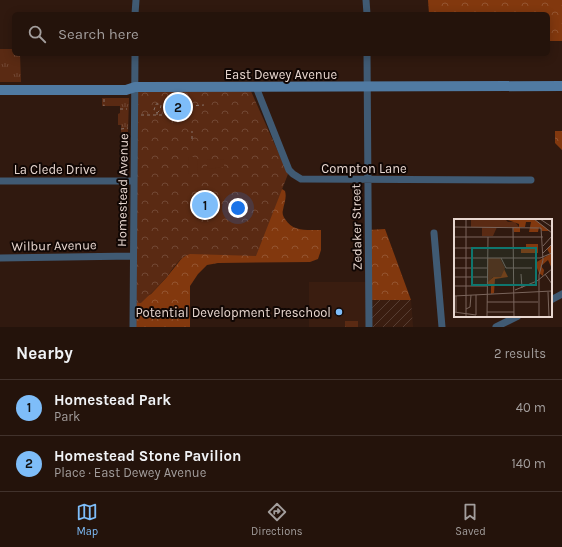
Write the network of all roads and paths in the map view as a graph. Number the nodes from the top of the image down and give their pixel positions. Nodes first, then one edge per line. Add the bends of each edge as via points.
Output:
1 (136, 0) edge
2 (366, 0) edge
3 (135, 12) edge
4 (366, 12) edge
5 (135, 56) edge
6 (367, 56) edge
7 (562, 86) edge
8 (256, 87) junction
9 (367, 87) junction
10 (135, 88) junction
11 (0, 90) edge
12 (104, 98) dead end
13 (178, 99) dead end
14 (186, 101) dead end
15 (178, 103) dead end
16 (204, 105) dead end
17 (104, 106) dead end
18 (190, 106) dead end
19 (120, 109) dead end
20 (129, 109) dead end
21 (157, 113) junction
22 (140, 115) dead end
23 (157, 115) junction
24 (165, 115) junction
25 (165, 118) dead end
26 (121, 128) dead end
27 (129, 128) dead end
28 (192, 131) dead end
29 (192, 139) dead end
30 (368, 180) junction
31 (531, 180) dead end
32 (0, 181) edge
33 (134, 181) junction
34 (434, 233) dead end
35 (133, 256) junction
36 (0, 258) edge
37 (562, 294) edge
38 (552, 299) edge
39 (516, 317) edge
40 (132, 327) edge
41 (369, 327) edge
42 (442, 327) edge
43 (496, 327) edge

1 - 3 street
2 - 4 street
5 - 10 street, Homestead Avenue
6 - 9 street, Zedaker Street
7 - 9 street, East Dewey Avenue
8 - 9 street, East Dewey Avenue
8 - 10 street, East Dewey Avenue
8 - 30 street, Compton Lane via 289,170 293,174 306,180
9 - 30 street, Zedaker Street
10 - 11 street, East Dewey Avenue
10 - 33 street, Homestead Avenue
12 - 17 path
13 - 15 path
14 - 24 path via 184,113 173,111
16 - 18 path
19 - 20 path
21 - 21 path via 154,106 159,104 161,106
21 - 23 path
22 - 23 path
23 - 24 path
24 - 25 path
26 - 27 path
28 - 29 path
30 - 31 street, Compton Lane
30 - 41 street, Zedaker Street
32 - 33 street, La Clede Drive
33 - 35 street, Homestead Avenue
34 - 42 street
35 - 36 street, Wilbur Avenue
35 - 40 street, Homestead Avenue
37 - 38 street
39 - 43 street

